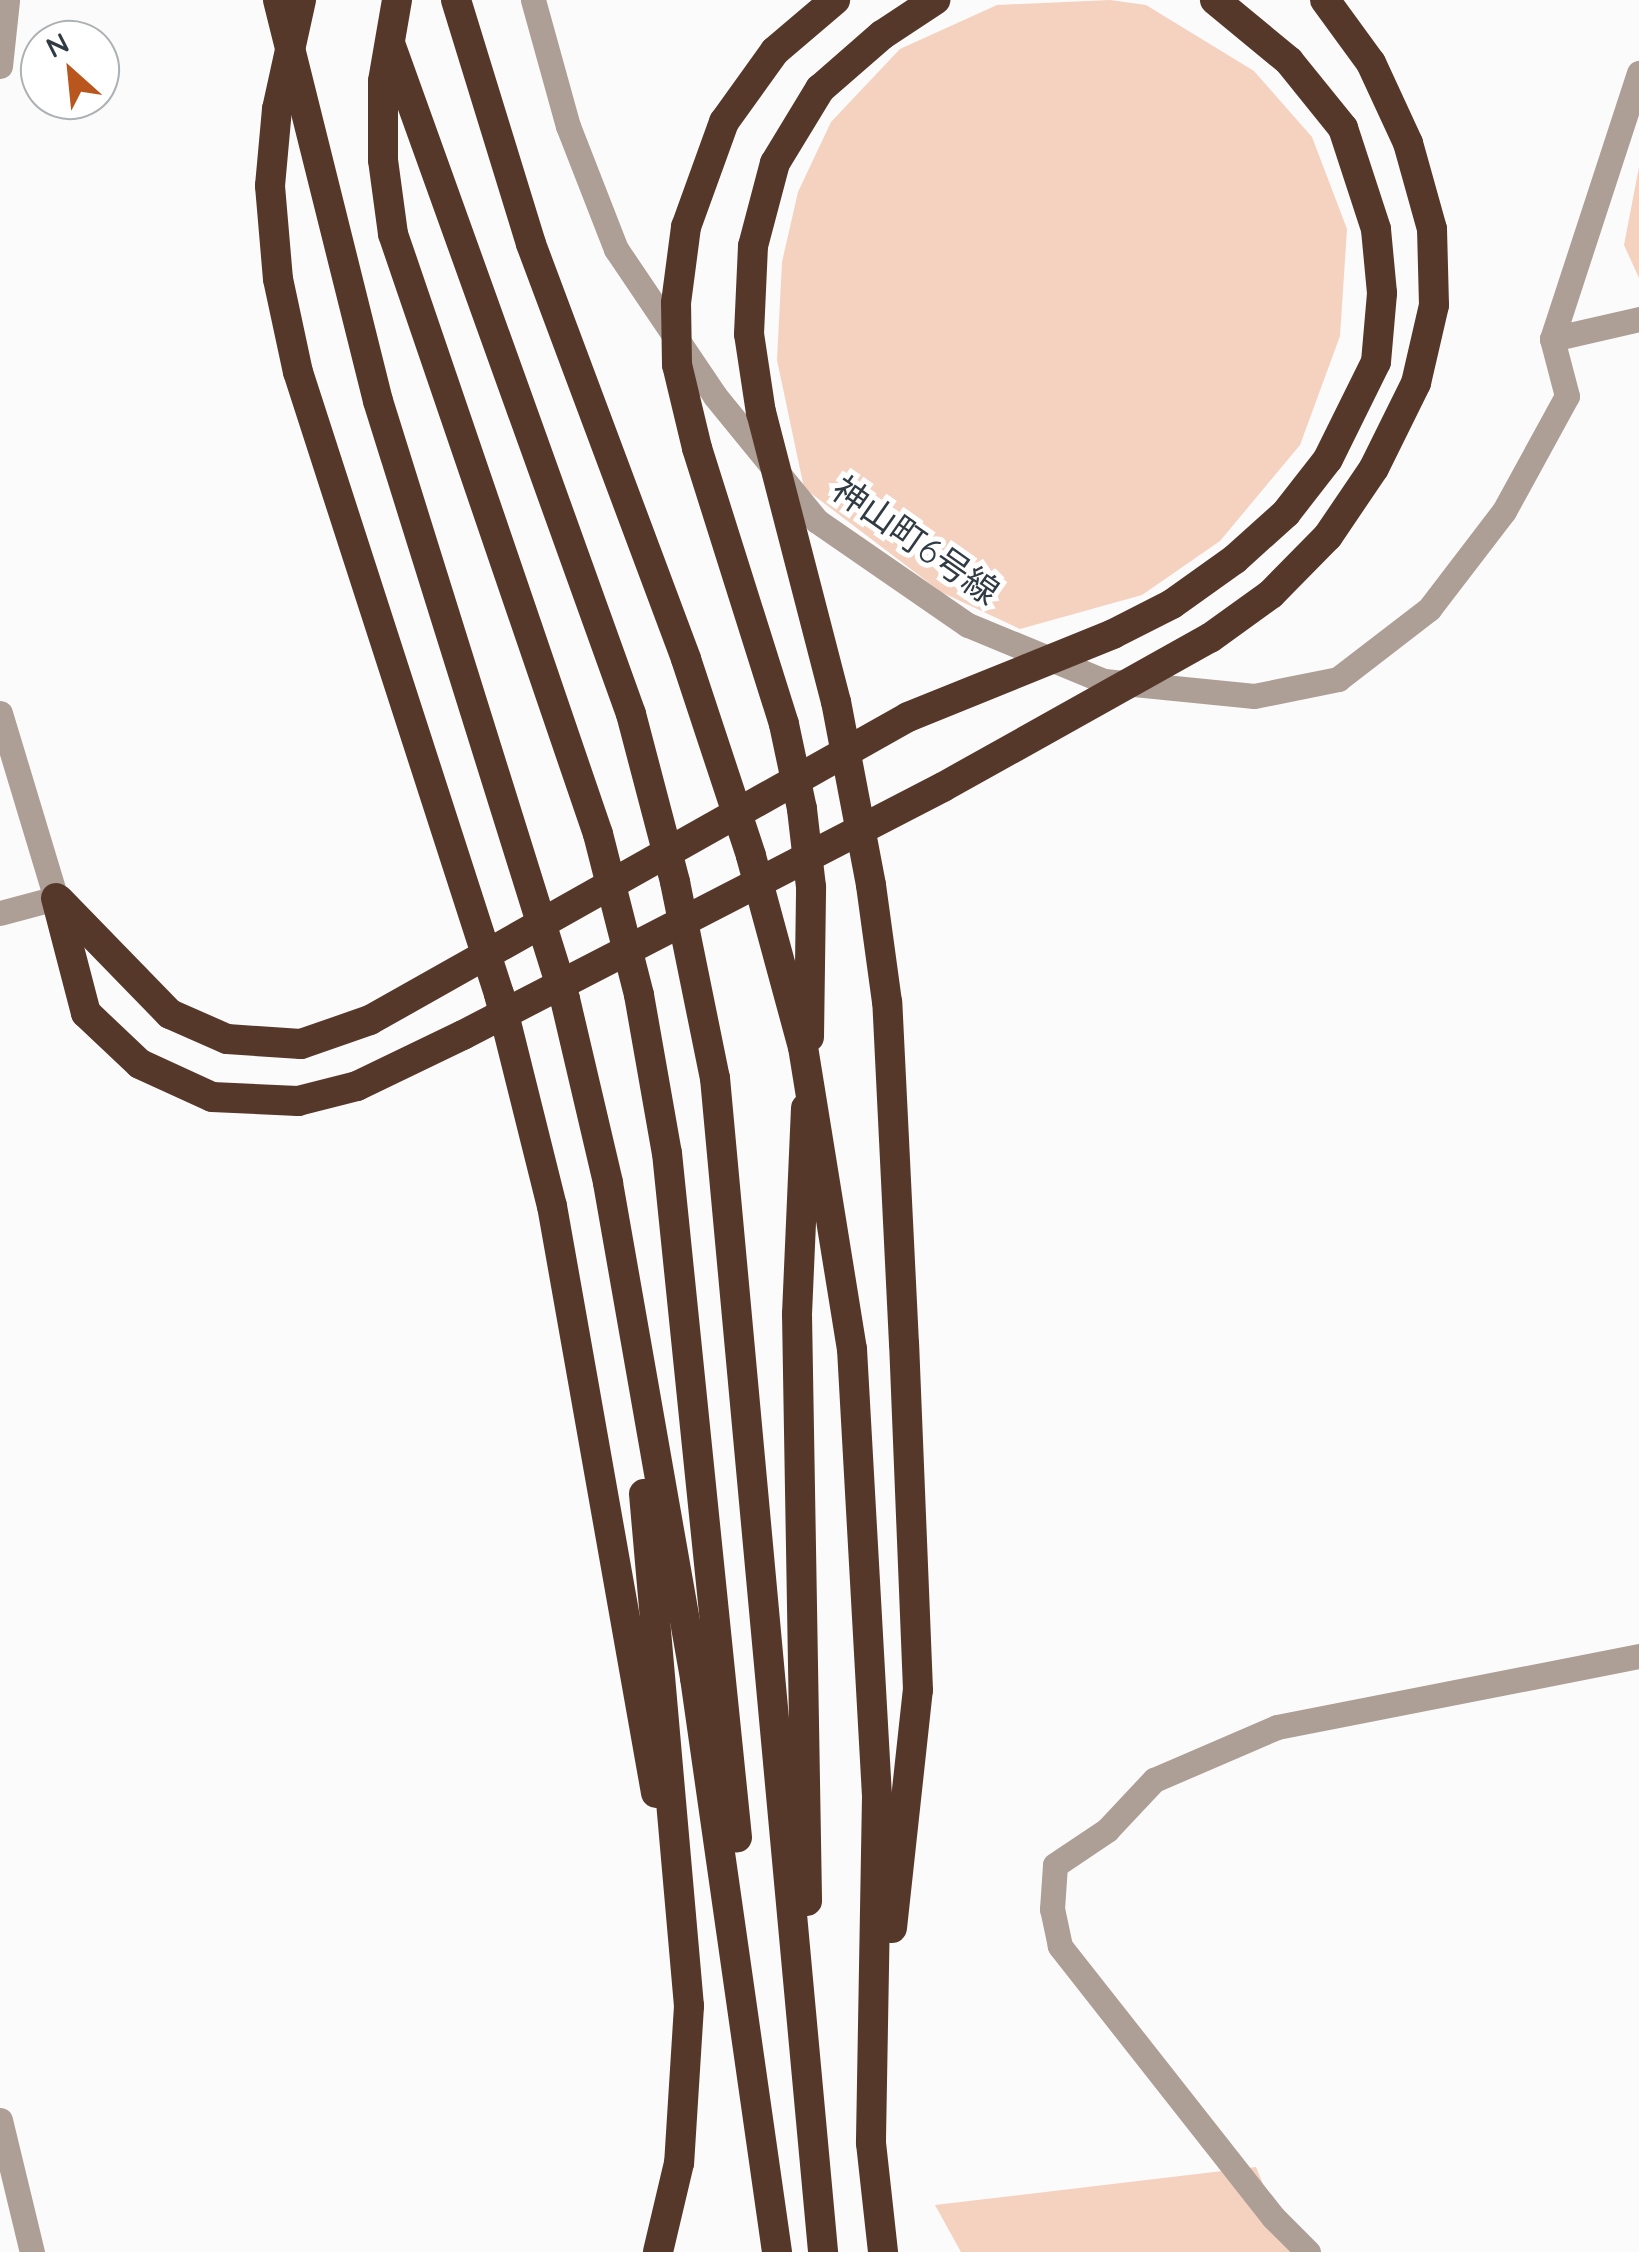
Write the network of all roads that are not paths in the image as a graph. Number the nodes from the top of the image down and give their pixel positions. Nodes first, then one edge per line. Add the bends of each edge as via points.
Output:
1 (7, 0) edge
2 (278, 0) edge
3 (301, 0) edge
4 (377, 0) edge
5 (398, 0) edge
6 (456, 0) edge
7 (533, 0) edge
8 (835, 0) edge
9 (935, 0) edge
10 (1215, 0) edge
11 (1325, 0) edge
12 (0, 66) edge
13 (1639, 73) edge
14 (1639, 319) edge
15 (1552, 338) junction
16 (0, 713) edge
17 (56, 898) junction
18 (0, 914) edge
19 (608, 1183) junction
20 (1639, 1656) edge
21 (685, 1948) junction
22 (874, 2070) junction
23 (0, 2120) edge
24 (764, 2154) junction
25 (811, 2154) junction
26 (32, 2252) edge
27 (658, 2252) edge
28 (777, 2252) edge
29 (823, 2252) edge
30 (883, 2252) edge
31 (1308, 2252) edge

1 - 12 street
2 - 19 highway, bridge via 378,401 566,999
3 - 21 highway, bridge via 277,109 270,186 278,279 298,372 499,994 552,1206
4 - 25 highway, bridge via 631,714 676,882 715,1078
5 - 24 highway, bridge via 383,81 383,160 393,234 598,834 638,995 667,1153 720,1635
6 - 22 highway, bridge via 532,244 686,659 751,856 802,1048 852,1349 877,1796
7 - 15 street, 神山町6号線 via 568,126 616,249 715,396 817,521 968,625 1104,681 1254,696 1338,679 1429,608 1504,511 1567,396
8 - 25 highway, bridge via 775,52 724,122 686,226 676,303 677,365 784,724 811,887 796,1314
9 - 22 highway, bridge via 820,89 775,162 753,246 750,334 762,413 836,702 886,1002 918,1690
10 - 17 highway, bridge via 1289,61 1343,128 1376,229 1382,294 1376,362 1328,459 1286,513 1236,559 1172,604 1113,634 908,717 370,1020 301,1044 227,1039 170,1014
11 - 17 highway, bridge via 1370,63 1408,143 1432,229 1434,306 1407,400 1374,468 1328,536 1271,594 1210,638 942,787 463,1035 358,1086 298,1101 212,1096 140,1064 86,1012
13 - 15 street
14 - 15 street
16 - 17 street
17 - 18 street
19 - 21 highway via 664,1668
19 - 24 highway via 695,1678
20 - 31 street via 1277,1728 1154,1780 1107,1830 1055,1865 1052,1909 1060,1946 1272,2217
21 - 27 highway via 688,2088 680,2163
22 - 30 highway via 872,2143
23 - 26 street
24 - 28 highway
25 - 29 highway

